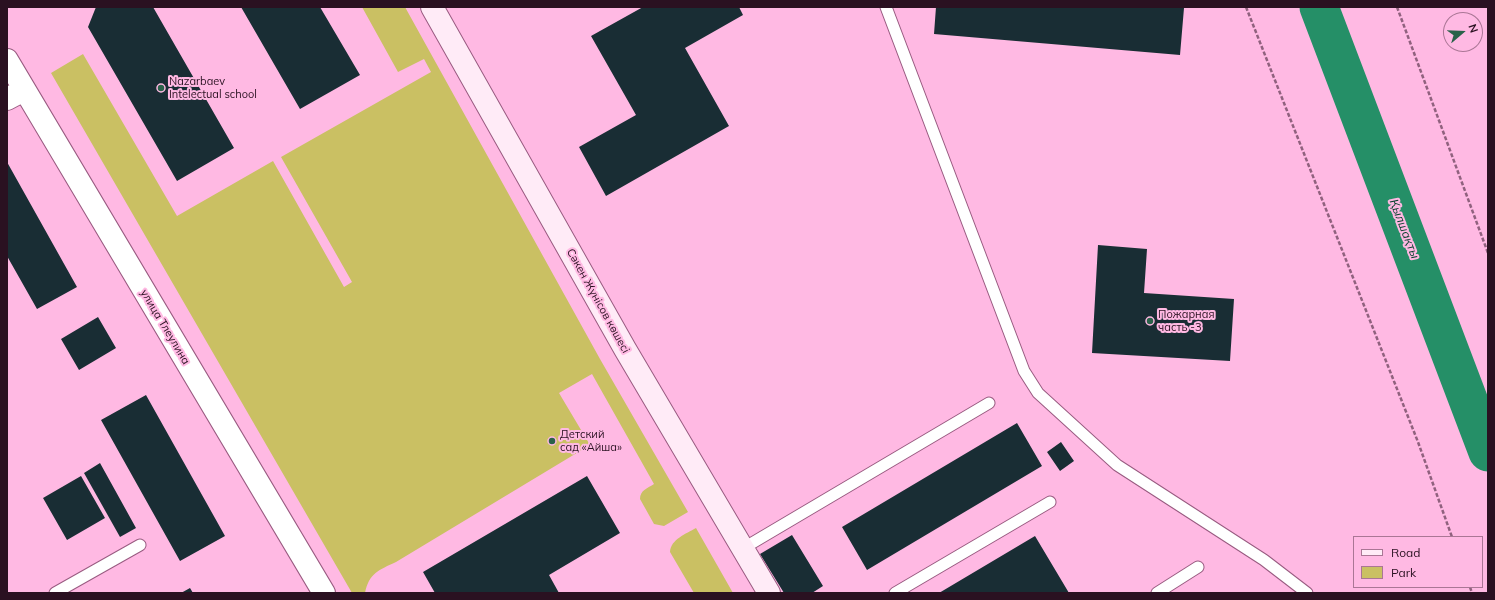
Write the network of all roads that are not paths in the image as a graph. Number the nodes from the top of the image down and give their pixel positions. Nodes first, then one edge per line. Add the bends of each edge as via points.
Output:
1 (432, 7) edge
2 (886, 7) edge
3 (7, 60) edge
4 (15, 94) edge
5 (989, 404) dead end
6 (1050, 502) dead end
7 (140, 545) dead end
8 (742, 549) junction
9 (1198, 567) dead end
10 (55, 593) edge
11 (324, 593) edge
12 (769, 593) edge
13 (895, 593) edge
14 (1157, 593) edge
15 (1307, 593) edge

1 - 8 street, Сәкен Жүнісов көшесі via 621,342
2 - 15 lane via 1024,371 1038,393 1117,465 1264,560
3 - 4 street, улица Тлеулина
4 - 11 street, улица Тлеулина
5 - 8 lane
6 - 13 lane
7 - 10 lane
8 - 12 street, Сәкен Жүнісов көшесі
9 - 14 lane

